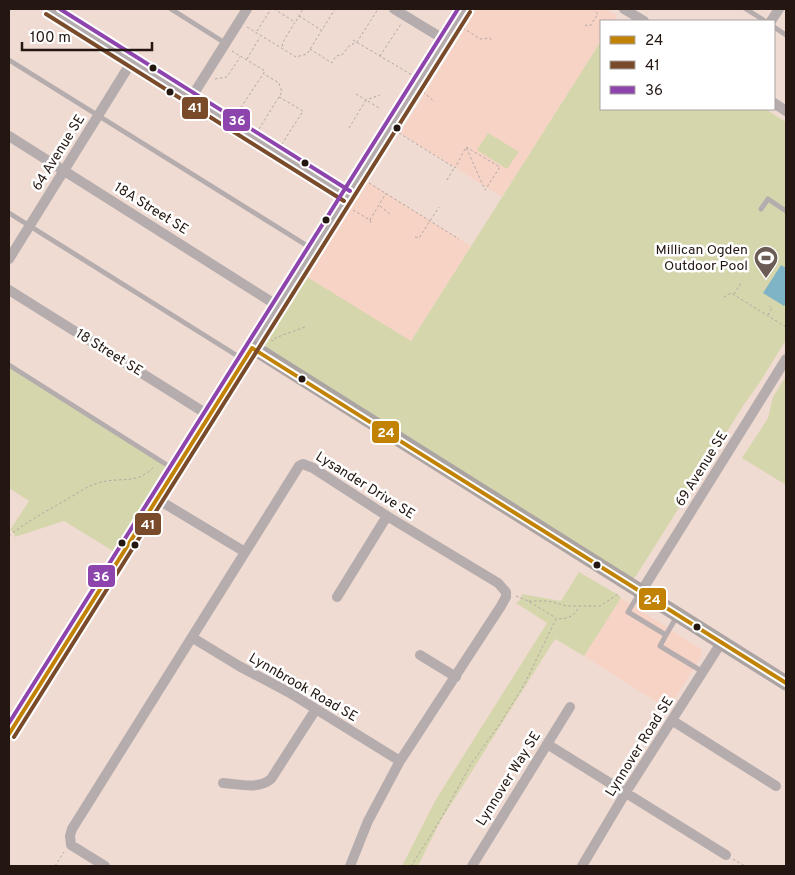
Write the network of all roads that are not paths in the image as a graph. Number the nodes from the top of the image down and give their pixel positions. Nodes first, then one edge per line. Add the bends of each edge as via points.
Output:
1 (49, 9) edge
2 (172, 9) edge
3 (247, 9) edge
4 (394, 9) edge
5 (465, 9) edge
6 (624, 9) edge
7 (746, 9) edge
8 (779, 9) edge
9 (642, 20) edge
10 (763, 20) edge
11 (772, 20) edge
12 (775, 28) edge
13 (786, 35) edge
14 (445, 40) junction
15 (228, 46) junction
16 (9, 60) edge
17 (132, 61) junction
18 (191, 98) junction
19 (775, 104) edge
20 (786, 111) edge
21 (98, 116) junction
22 (9, 136) edge
23 (64, 170) junction
24 (347, 196) junction
25 (761, 208) dead end
26 (786, 211) edge
27 (9, 213) edge
28 (30, 226) junction
29 (314, 250) junction
30 (9, 259) edge
31 (9, 290) edge
32 (278, 306) junction
33 (248, 354) junction
34 (786, 359) edge
35 (9, 365) edge
36 (210, 416) junction
37 (176, 470) junction
38 (157, 500) junction
39 (388, 516) junction
40 (245, 552) junction
41 (640, 592) junction
42 (337, 597) dead end
43 (678, 615) junction
44 (666, 635) junction
45 (193, 638) junction
46 (721, 643) junction
47 (420, 655) dead end
48 (703, 672) junction
49 (456, 677) junction
50 (786, 683) edge
51 (570, 707) dead end
52 (316, 709) junction
53 (673, 721) junction
54 (9, 734) edge
55 (547, 744) junction
56 (400, 761) junction
57 (223, 783) dead end
58 (776, 786) dead end
59 (626, 792) junction
60 (726, 854) road end
61 (105, 866) edge
62 (350, 866) edge
63 (472, 866) edge
64 (583, 866) edge

1 - 17 street
2 - 15 lane
3 - 15 street
4 - 14 street
5 - 14 street
6 - 9 street
7 - 10 lane
8 - 11 street
12 - 13 lane
14 - 24 street
15 - 18 street
16 - 21 lane
17 - 18 street
17 - 21 street, 64 Avenue SE
18 - 24 street
19 - 20 street
21 - 23 street, 64 Avenue SE
21 - 29 lane
22 - 23 street, 18A Street SE
23 - 28 street, 64 Avenue SE
23 - 32 street, 18A Street SE
24 - 29 street
25 - 26 lane via 768,199
27 - 28 lane
28 - 30 street, 64 Avenue SE
28 - 33 lane
29 - 32 street
31 - 36 street, 18 Street SE
32 - 33 street
33 - 36 street
33 - 41 street via 262,353
34 - 41 street, 69 Avenue SE
35 - 37 lane
36 - 37 street
37 - 38 street
38 - 40 street
38 - 54 street
39 - 40 street, Lysander Drive SE via 303,464
39 - 42 street
39 - 49 street, Lysander Drive SE via 498,583 506,592 506,598
40 - 45 street, Lysander Drive SE
41 - 43 street
41 - 44 lane via 628,612
43 - 44 lane
43 - 46 street
44 - 48 lane via 660,646
45 - 52 street, Lynnbrook Road SE
45 - 61 street, Lysander Drive SE via 72,830 70,842 75,848
46 - 48 street, Lynnover Road SE
46 - 50 street
47 - 49 street
48 - 53 street, Lynnover Road SE
49 - 56 street
51 - 55 street, Lynnover Way SE
52 - 56 street, Lynnbrook Road SE
52 - 57 street via 265,784
53 - 58 street
53 - 59 street, Lynnover Road SE
55 - 59 street
55 - 63 street, Lynnover Way SE
56 - 62 street via 368,821
59 - 60 street
59 - 64 street, Lynnover Road SE

